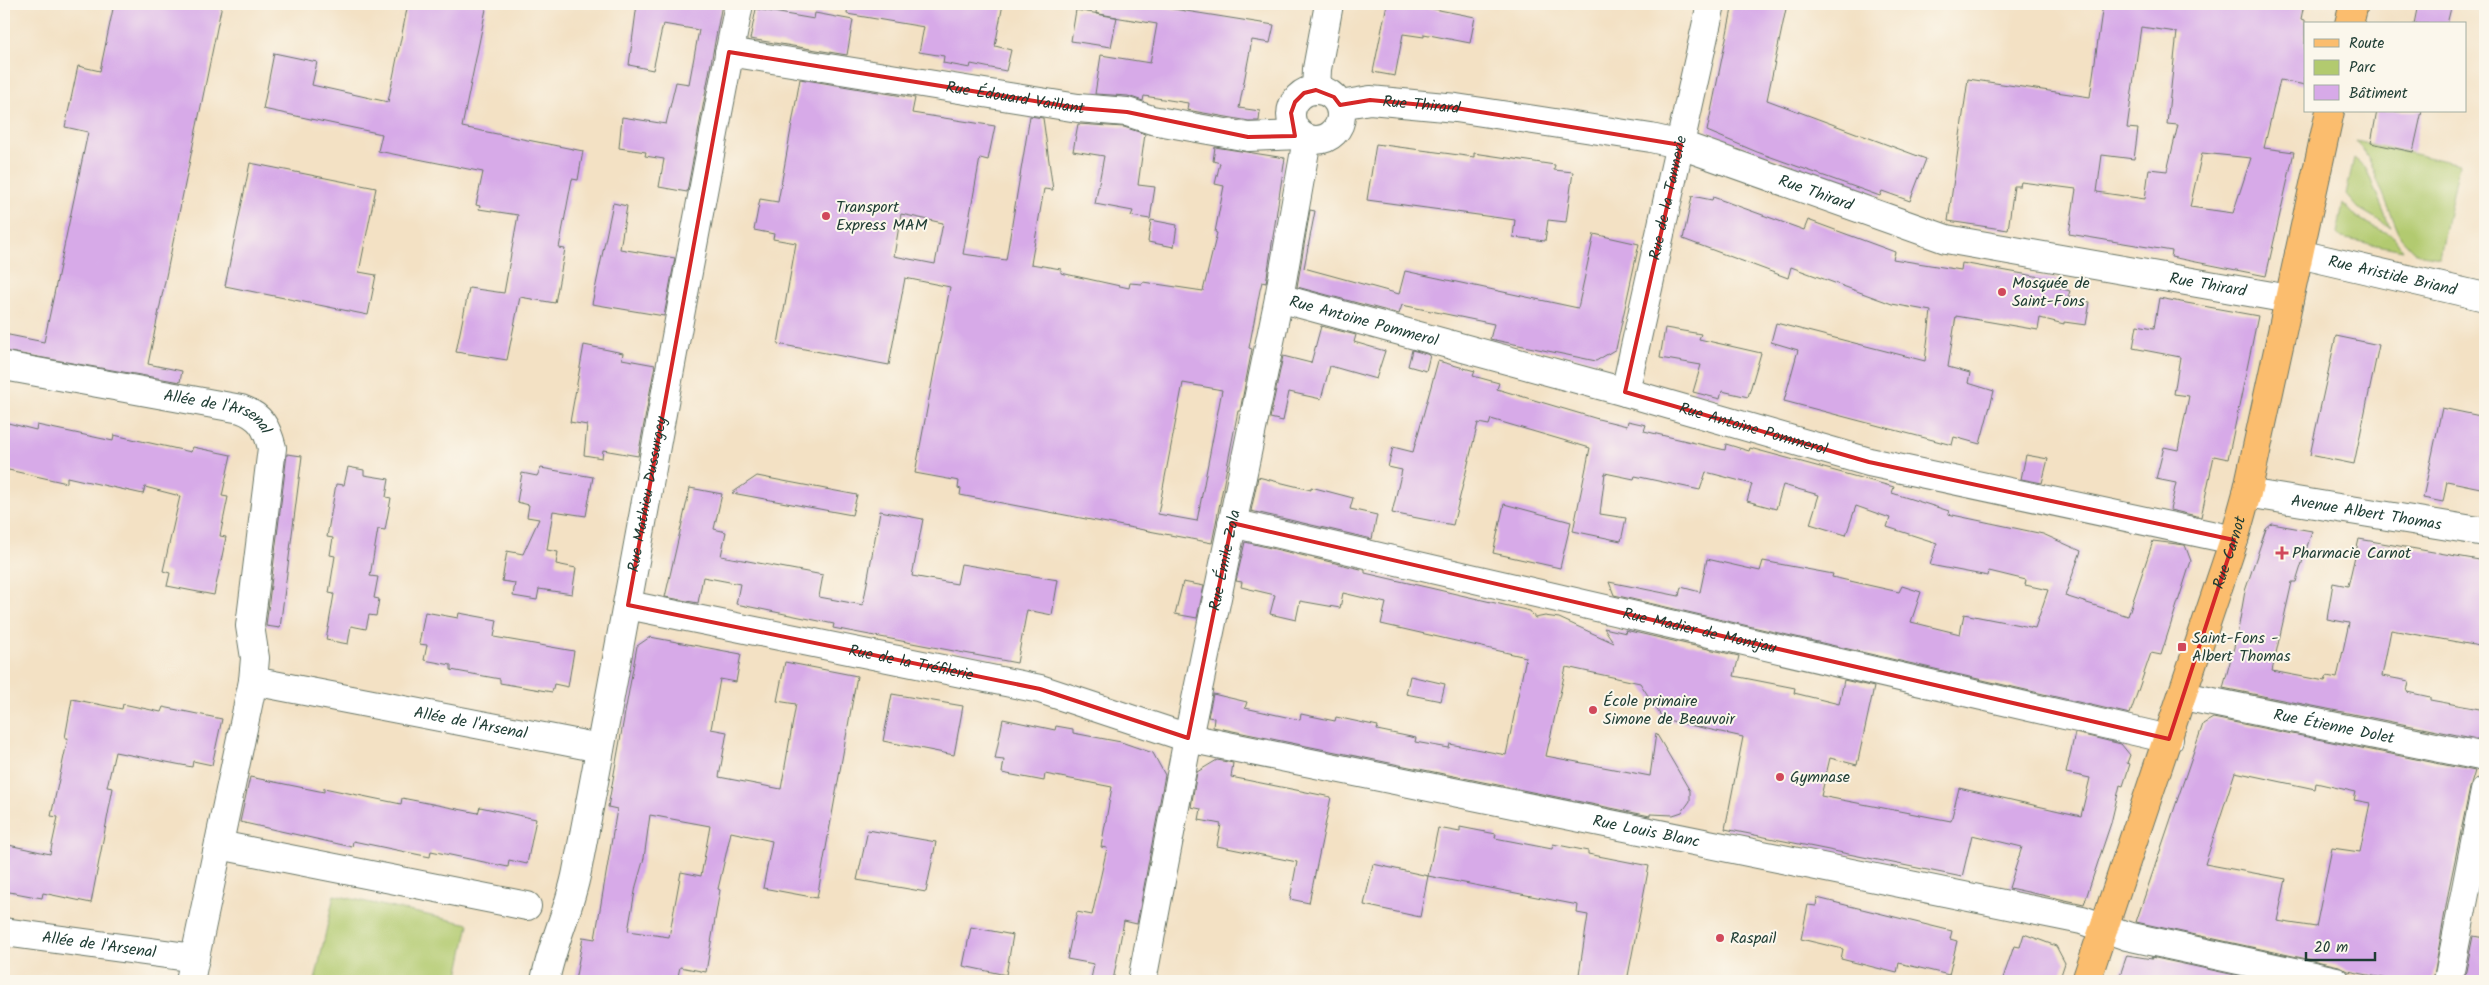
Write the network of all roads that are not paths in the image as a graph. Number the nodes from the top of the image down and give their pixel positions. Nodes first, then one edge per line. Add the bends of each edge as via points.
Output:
1 (739, 4) edge
2 (1330, 4) edge
3 (1711, 4) edge
4 (2354, 4) edge
5 (2350, 22) edge
6 (729, 52) junction
7 (1316, 90) junction
8 (1340, 106) junction
9 (2330, 112) edge
10 (1304, 137) junction
11 (1681, 145) junction
12 (2299, 254) junction
13 (2485, 297) edge
14 (1279, 298) junction
15 (2289, 299) junction
16 (4, 366) edge
17 (1626, 392) junction
18 (2247, 493) junction
19 (1232, 523) junction
20 (2485, 532) edge
21 (2234, 540) junction
22 (628, 605) junction
23 (253, 681) junction
24 (2183, 696) junction
25 (1188, 738) junction
26 (2169, 739) junction
27 (600, 748) junction
28 (2485, 757) edge
29 (2485, 791) edge
30 (219, 845) junction
31 (527, 906) dead end
32 (2103, 927) junction
33 (4, 932) edge
34 (193, 969) edge
35 (2279, 976) edge
36 (544, 981) edge
37 (1142, 981) edge
38 (2086, 981) edge
39 (2336, 981) edge
40 (2448, 981) edge

1 - 6 street, Rue Mathieu Dussurgey
2 - 7 street
3 - 11 street, Rue de la Tannerie
4 - 5 main road
6 - 10 street, Rue Édouard Vaillant via 1078,108 1127,112 1152,120 1248,137
6 - 22 street, Rue Mathieu Dussurgey
7 - 8 street via 1334,97
7 - 10 street via 1304,93 1295,102 1291,113 1293,125
8 - 10 street via 1338,128 1330,137 1319,141
8 - 11 street, Rue Thirard via 1370,100 1456,108 1642,136
9 - 12 main road, Rue Carnot
10 - 14 street, Rue Émile Zola
11 - 15 street, Rue Thirard via 1946,239
11 - 17 street, Rue de la Tannerie
12 - 13 street, Rue Aristide Briand
12 - 15 main road, Rue Carnot
14 - 17 street, Rue Antoine Pommerol
14 - 19 street, Rue Émile Zola
15 - 18 main road, Rue Carnot
16 - 23 street, Allée de l'Arsenal via 241,409 254,413 267,429 272,448 250,626 255,658
17 - 21 street, Rue Antoine Pommerol via 1869,462
18 - 20 street, Avenue Albert Thomas
18 - 21 main road, Rue Carnot
19 - 25 street, Rue Émile Zola
19 - 26 street, Rue Madier de Montjau
21 - 24 main road, Rue Carnot
22 - 25 street, Rue de la Tréfilerie via 1040,689
22 - 27 street, Rue Mathieu Dussurgey
23 - 27 street, Allée de l'Arsenal
23 - 30 street, Allée de l'Arsenal
24 - 26 main road, Rue Carnot
24 - 28 street, Rue Étienne Dolet
25 - 32 street, Rue Louis Blanc via 2082,920
25 - 37 street, Rue Émile Zola
26 - 32 main road, Rue Carnot
27 - 36 street, Rue Mathieu Dussurgey via 572,897
29 - 40 street
30 - 31 street
30 - 34 street, Allée de l'Arsenal
32 - 35 street, Rue Louis Blanc
32 - 38 main road, Rue Carnot
33 - 34 street, Allée de l'Arsenal
35 - 39 street, Rue Louis Blanc

